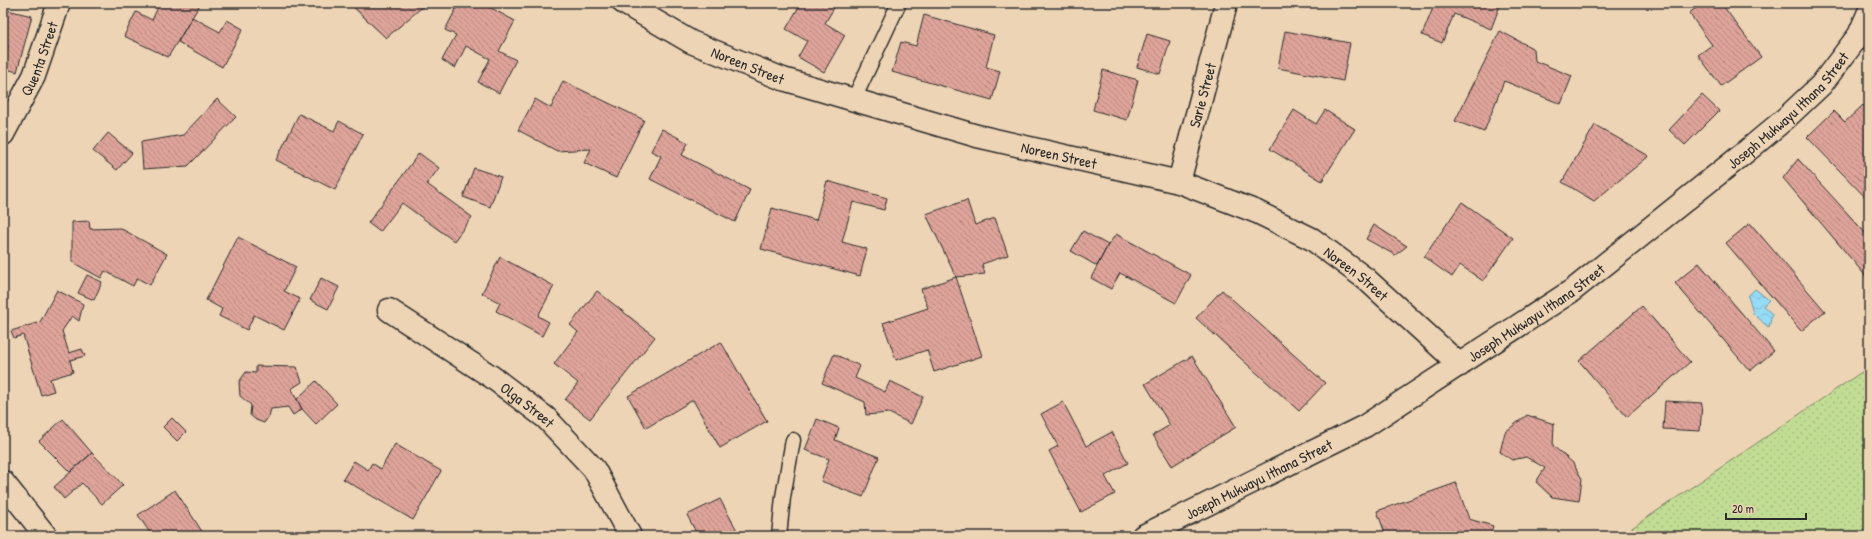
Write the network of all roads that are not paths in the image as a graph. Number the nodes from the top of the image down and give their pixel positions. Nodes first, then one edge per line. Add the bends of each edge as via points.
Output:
1 (60, 3) edge
2 (624, 3) edge
3 (899, 3) edge
4 (1225, 8) dead end
5 (1869, 12) edge
6 (854, 100) junction
7 (3, 134) edge
8 (1179, 182) junction
9 (390, 310) dead end
10 (1460, 365) junction
11 (792, 440) dead end
12 (3, 482) edge
13 (46, 536) edge
14 (630, 536) edge
15 (779, 536) edge
16 (1143, 536) edge

1 - 7 street, Quenta Street via 34,76
2 - 6 street, Noreen Street via 691,42 783,79
3 - 6 lane
4 - 8 street, Sarie Street
5 - 10 street, Joseph Mukwayu Ithana Street via 1859,34 1821,85 1786,118 1573,290
6 - 8 street, Noreen Street via 977,136
8 - 10 street, Noreen Street via 1257,212 1312,239 1366,279
9 - 14 street, Olga Street via 492,377 546,418 594,469
10 - 16 street, Joseph Mukwayu Ithana Street via 1365,426
11 - 15 lane
12 - 13 street

